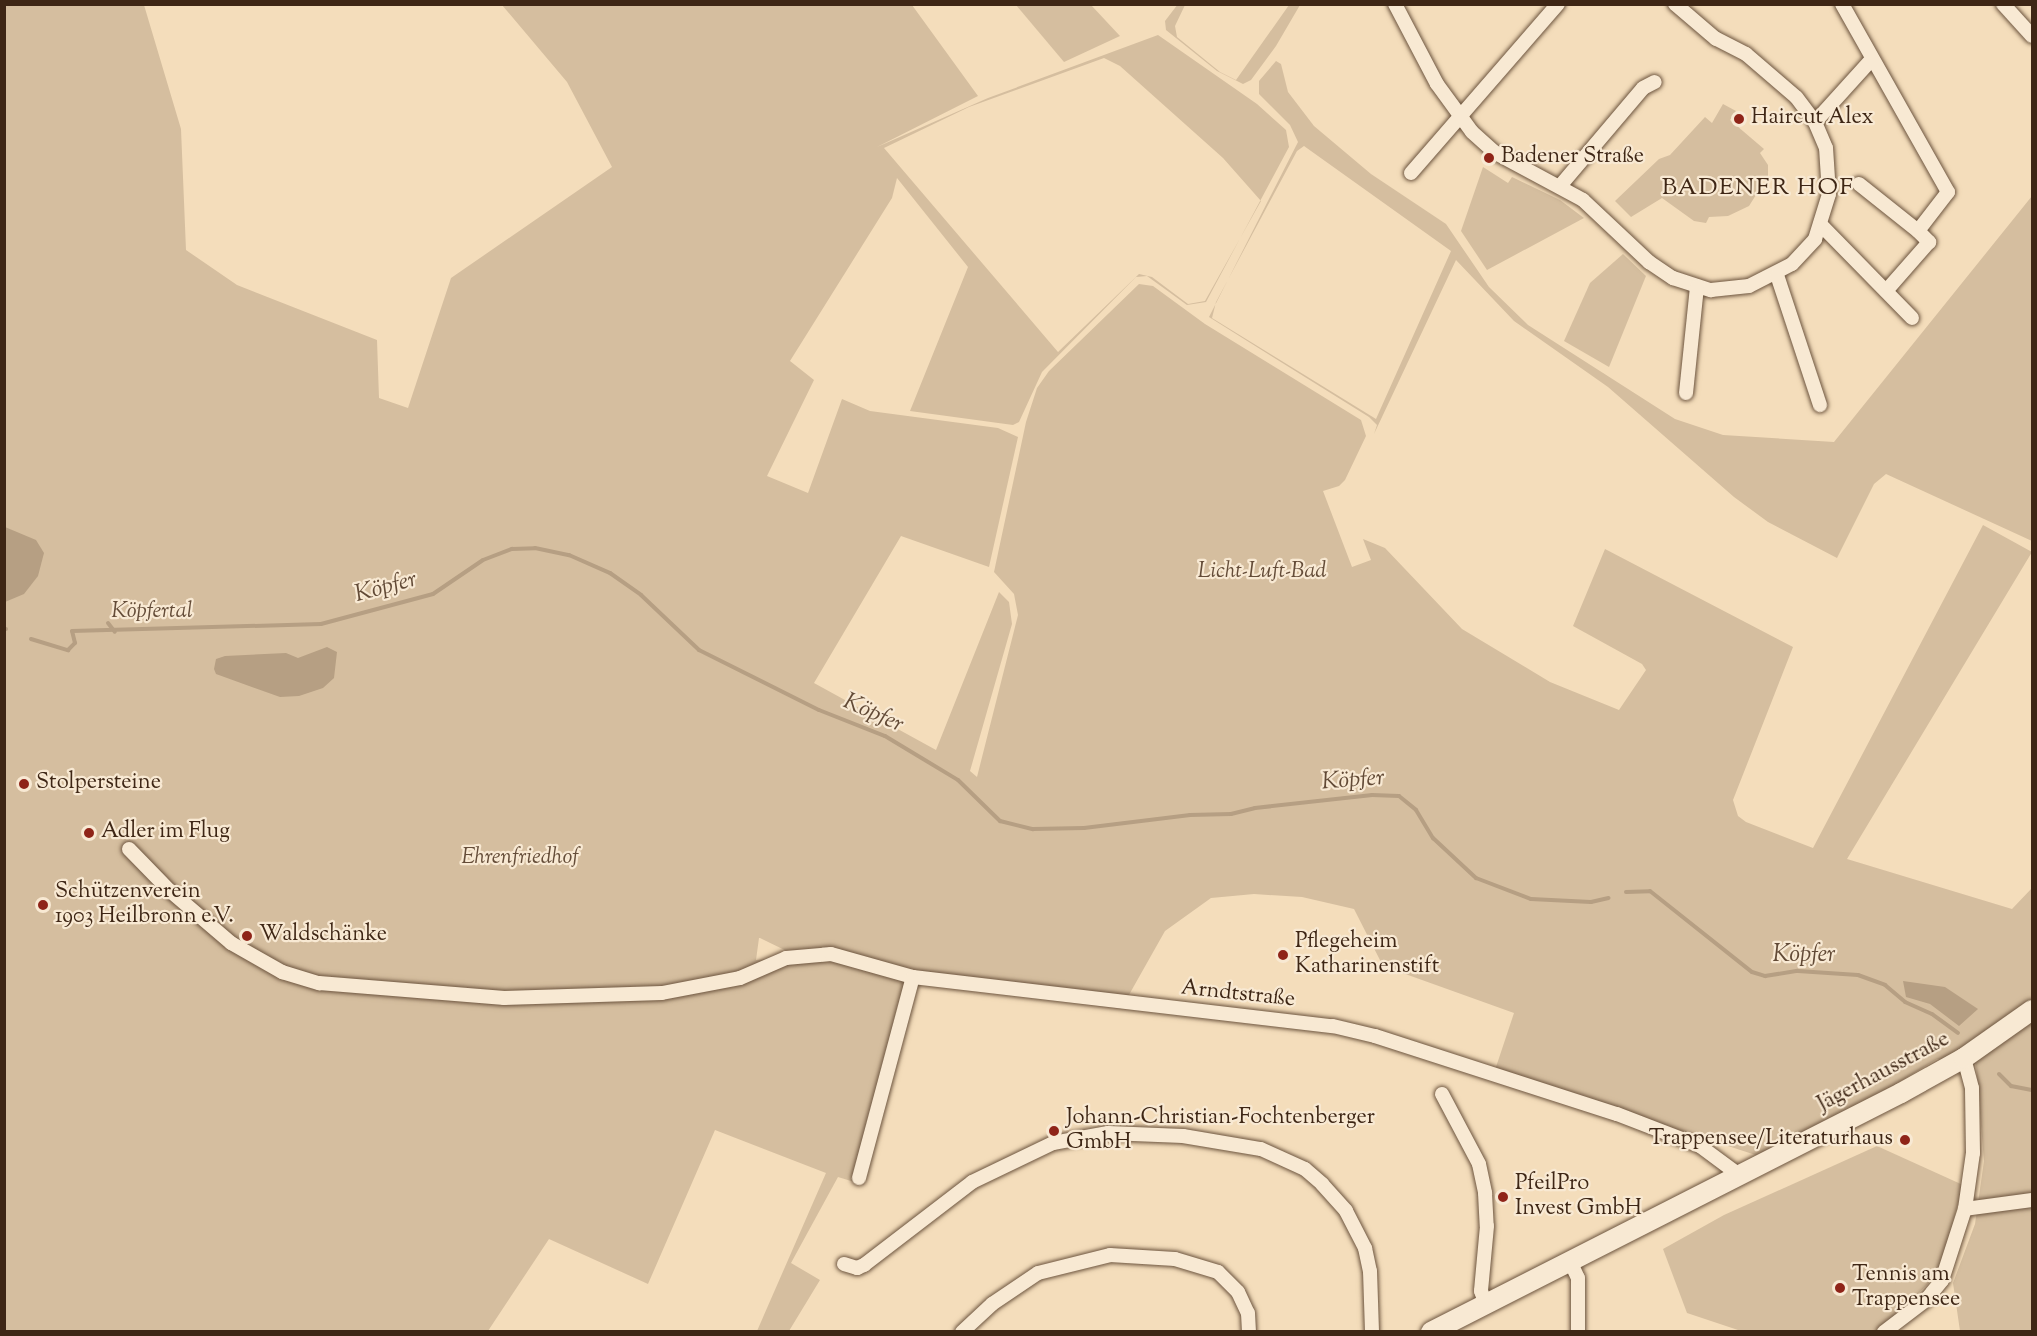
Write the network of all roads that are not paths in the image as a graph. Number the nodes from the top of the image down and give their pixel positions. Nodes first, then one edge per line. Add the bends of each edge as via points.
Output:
1 (1395, 4) edge
2 (1560, 4) edge
3 (1675, 4) edge
4 (1842, 4) edge
5 (2003, 4) edge
6 (1567, 5) edge
7 (2032, 36) edge
8 (1872, 59) junction
9 (1655, 82) dead end
10 (1460, 117) junction
11 (1815, 122) junction
12 (1411, 173) dead end
13 (1859, 184) dead end
14 (1560, 186) junction
15 (1821, 225) junction
16 (1918, 231) junction
17 (1777, 275) junction
18 (1697, 287) junction
19 (1886, 291) junction
20 (1912, 318) dead end
21 (1686, 393) dead end
22 (1820, 405) dead end
23 (129, 849) dead end
24 (913, 978) junction
25 (2032, 1010) edge
26 (1964, 1058) junction
27 (1442, 1094) dead end
28 (1739, 1175) junction
29 (859, 1178) dead end
30 (2032, 1200) edge
31 (1965, 1209) junction
32 (1570, 1261) junction
33 (844, 1264) dead end
34 (1486, 1305) junction
35 (962, 1332) edge
36 (1249, 1332) edge
37 (1372, 1332) edge
38 (1431, 1332) edge
39 (1578, 1332) edge
40 (1884, 1332) edge

1 - 10 street via 1416,48
2 - 6 street
2 - 10 street
3 - 11 street via 1716,39 1746,54 1774,77
4 - 8 street
5 - 7 street
8 - 11 street
8 - 16 street via 1948,192
9 - 14 street via 1643,88
10 - 12 street
10 - 14 street via 1494,152
11 - 15 street via 1826,148 1831,178
13 - 16 street
14 - 18 street via 1583,200 1660,270
15 - 17 street via 1804,252
15 - 19 street
16 - 19 street via 1929,242
17 - 18 street via 1736,289
17 - 22 street
18 - 21 street
19 - 20 street
23 - 24 street, Arndtstraße via 169,890 231,943 282,972 319,983 504,998 662,993 740,978 786,958 831,954
24 - 28 street, Arndtstraße via 1334,1026 1394,1040 1617,1113 1700,1146
24 - 29 street
25 - 26 street, Jägerhausstraße
26 - 28 street, Jägerhausstraße
26 - 31 street via 1972,1088 1973,1153
27 - 34 street via 1479,1164 1487,1226 1481,1291
28 - 32 street, Jägerhausstraße
30 - 31 street
31 - 40 street via 1942,1280 1926,1300
32 - 34 street, Jägerhausstraße
32 - 39 street via 1578,1278
33 - 37 street via 857,1268 864,1265 972,1182 1053,1143 1108,1133 1183,1136 1261,1149 1305,1168 1322,1184 1346,1211 1365,1248 1370,1271
34 - 38 street, Jägerhausstraße
35 - 36 street via 992,1304 1038,1273 1110,1255 1175,1259 1218,1272 1238,1292 1248,1313

